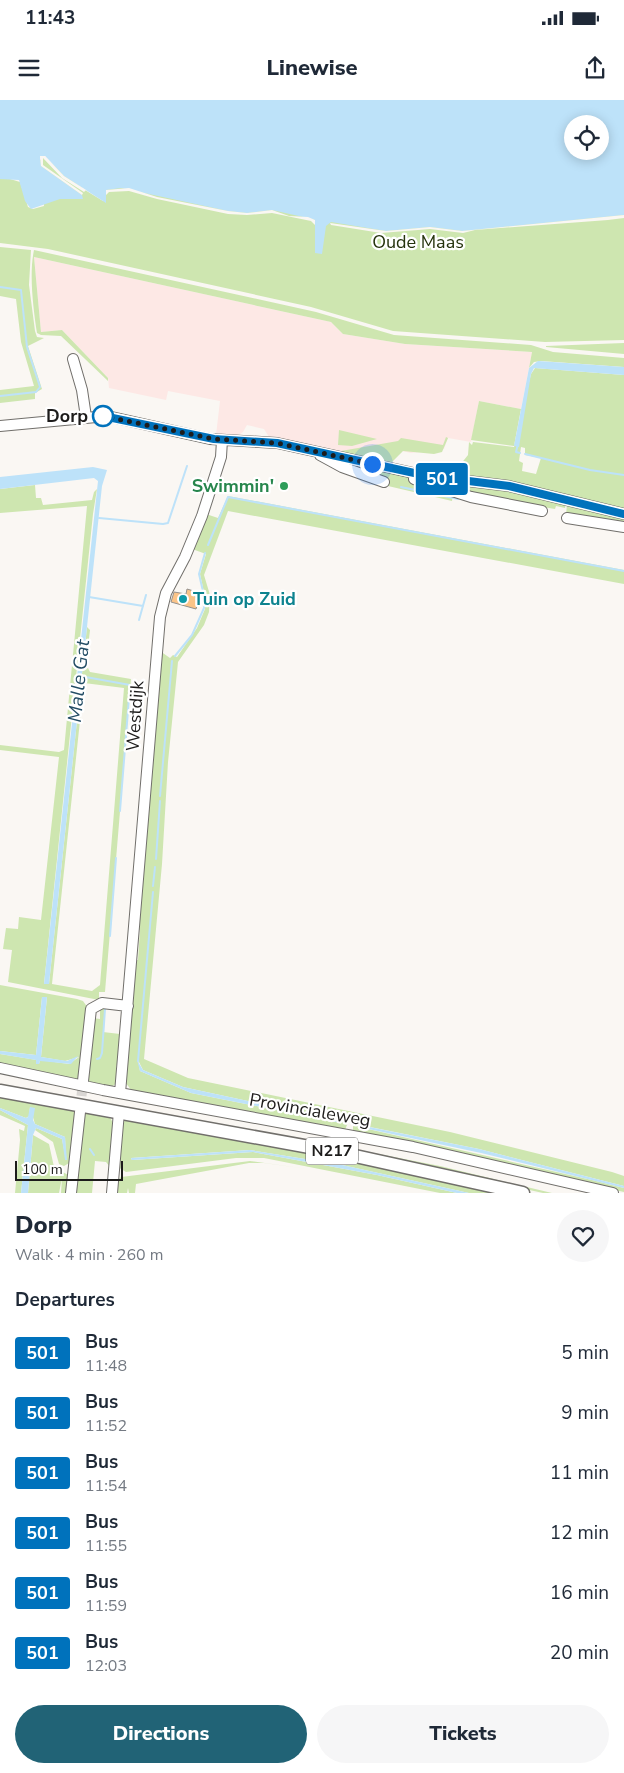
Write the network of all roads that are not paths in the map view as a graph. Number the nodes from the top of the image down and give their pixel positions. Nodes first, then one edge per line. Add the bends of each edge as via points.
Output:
1 (73, 359) dead end
2 (86, 417) junction
3 (0, 426) edge
4 (222, 440) junction
5 (318, 452) junction
6 (402, 471) junction
7 (384, 482) dead end
8 (542, 511) dead end
9 (624, 514) edge
10 (567, 518) dead end
11 (624, 527) edge
12 (128, 1006) junction
13 (0, 1068) edge
14 (83, 1081) tunnel mouth
15 (0, 1091) edge
16 (120, 1093) junction
17 (80, 1112) tunnel mouth
18 (119, 1112) junction
19 (71, 1193) edge
20 (112, 1193) edge
21 (523, 1193) edge
22 (612, 1193) edge

1 - 2 street
2 - 3 street
2 - 4 street via 115,418
4 - 5 street via 263,441
4 - 12 street, Westdijk via 221,457 202,516 183,563 166,593 160,617
5 - 6 street
5 - 7 street via 342,468
6 - 8 street via 415,480 471,497
6 - 9 street via 447,480 509,486
10 - 11 street
12 - 14 street via 102,1003 92,1009
12 - 16 street, Westdijk
13 - 16 street, Provincialeweg
15 - 18 main road, Provincialeweg / N217
16 - 22 street, Provincialeweg via 413,1147
17 - 19 street
18 - 20 street
18 - 21 main road, Provincialeweg / N217 via 337,1152

